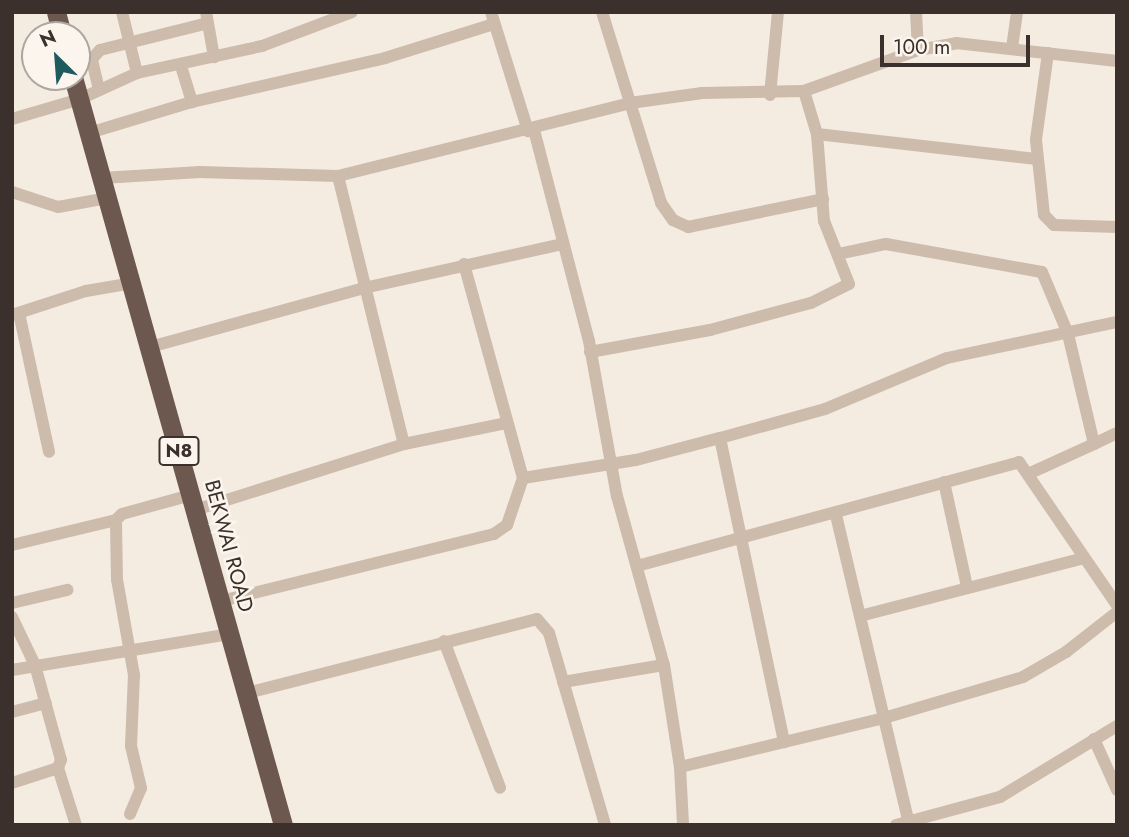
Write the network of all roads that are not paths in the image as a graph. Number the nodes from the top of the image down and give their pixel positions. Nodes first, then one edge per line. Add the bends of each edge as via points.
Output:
1 (122, 12) edge
2 (352, 12) edge
3 (602, 12) edge
4 (778, 12) edge
5 (916, 12) edge
6 (1017, 12) edge
7 (328, 16) edge
8 (207, 18) edge
9 (492, 18) edge
10 (129, 41) junction
11 (1012, 48) junction
12 (918, 50) junction
13 (1048, 53) junction
14 (214, 57) junction
15 (1117, 61) edge
16 (181, 66) junction
17 (137, 73) junction
18 (99, 90) junction
19 (804, 90) junction
20 (77, 91) edge
21 (770, 95) junction
22 (80, 99) junction
23 (192, 102) junction
24 (631, 103) junction
25 (12, 119) edge
26 (531, 130) junction
27 (89, 134) junction
28 (817, 134) junction
29 (1035, 159) junction
30 (338, 176) junction
31 (102, 178) junction
32 (12, 192) edge
33 (108, 198) junction
34 (823, 200) junction
35 (1117, 227) edge
36 (563, 244) junction
37 (838, 254) junction
38 (464, 264) junction
39 (133, 283) junction
40 (364, 288) junction
41 (15, 314) edge
42 (1117, 322) edge
43 (1068, 334) junction
44 (150, 346) junction
45 (590, 352) junction
46 (506, 423) junction
47 (1117, 433) edge
48 (720, 438) junction
49 (404, 444) junction
50 (1094, 444) junction
51 (48, 453) dead end
52 (610, 465) junction
53 (1030, 473) junction
54 (523, 478) junction
55 (944, 482) junction
56 (193, 503) junction
57 (836, 515) junction
58 (116, 520) junction
59 (741, 540) junction
60 (12, 545) edge
61 (1084, 558) junction
62 (637, 566) junction
63 (967, 587) junction
64 (67, 590) dead end
65 (221, 601) junction
66 (12, 603) edge
67 (1117, 605) edge
68 (1117, 612) edge
69 (860, 616) junction
70 (12, 617) edge
71 (229, 634) junction
72 (444, 641) junction
73 (130, 648) junction
74 (35, 665) junction
75 (664, 665) junction
76 (12, 670) edge
77 (563, 682) junction
78 (247, 693) junction
79 (46, 703) junction
80 (12, 712) edge
81 (884, 718) junction
82 (1117, 726) edge
83 (1094, 739) junction
84 (784, 742) junction
85 (680, 767) junction
86 (58, 768) junction
87 (12, 783) edge
88 (500, 788) dead end
89 (1117, 790) edge
90 (130, 814) dead end
91 (905, 824) edge
92 (76, 825) edge
93 (283, 825) edge
94 (605, 825) edge
95 (683, 825) edge

1 - 10 street
2 - 7 street
3 - 24 street
4 - 21 street
5 - 12 street
6 - 11 street
7 - 14 street via 262,46
8 - 10 street
8 - 14 street
9 - 23 street via 385,58
9 - 26 street
10 - 17 street
10 - 18 street via 94,54
11 - 12 street via 957,43
11 - 13 street
12 - 19 street
13 - 15 street
13 - 29 street via 1038,101
14 - 16 street
16 - 17 street
16 - 23 street
17 - 18 street
18 - 22 street
19 - 21 street
19 - 28 street
20 - 22 highway, BEKWAI ROAD / N8
21 - 24 street via 702,93
22 - 25 street
22 - 27 highway, BEKWAI ROAD / N8
23 - 27 street
24 - 26 street
24 - 34 street via 661,203 673,220 688,227
26 - 30 street
26 - 36 street
27 - 31 highway, BEKWAI ROAD / N8
28 - 29 street
28 - 34 street
29 - 35 street via 1048,221
30 - 31 street via 200,172
30 - 40 street
31 - 33 highway, BEKWAI ROAD / N8
32 - 33 street via 58,207
33 - 39 highway, BEKWAI ROAD / N8
34 - 37 street via 824,221
36 - 38 street
36 - 45 street
37 - 43 street via 886,244 1032,268 1049,282
37 - 45 street via 849,284 821,299 710,330
38 - 40 street
38 - 46 street
39 - 41 street via 86,291
39 - 44 highway, BEKWAI ROAD / N8
40 - 44 street
40 - 49 street
41 - 51 street
42 - 43 street
43 - 48 street via 947,358 825,409
43 - 50 street
44 - 56 highway, BEKWAI ROAD / N8
45 - 52 street
46 - 49 street
46 - 54 street
47 - 50 street
48 - 52 street
48 - 59 street
49 - 56 street
50 - 53 street
52 - 54 street
52 - 62 street
53 - 55 street via 1019,462 1010,462
53 - 61 street
54 - 65 street via 506,525 494,534
55 - 57 street
55 - 63 street
56 - 58 street
56 - 65 highway, BEKWAI ROAD / N8
57 - 59 street
57 - 69 street
58 - 60 street
58 - 73 street via 117,580
59 - 62 street
59 - 84 street
61 - 63 street
61 - 67 street
62 - 75 street
63 - 69 street
64 - 66 street
65 - 71 highway, BEKWAI ROAD / N8
68 - 81 street via 1066,652 1023,677
69 - 81 street
70 - 74 street
71 - 73 street
71 - 78 highway, BEKWAI ROAD / N8
72 - 77 street via 537,620 549,633
72 - 78 street
72 - 88 street
73 - 74 street
73 - 90 street via 134,675 131,746 141,788
74 - 76 street
74 - 79 street
75 - 77 street
75 - 85 street
77 - 94 street
78 - 93 highway, BEKWAI ROAD / N8
79 - 80 street
79 - 86 street via 61,760
81 - 84 street
81 - 91 street
82 - 83 street
83 - 89 street
83 - 91 street via 1000,797
84 - 85 street
85 - 95 street
86 - 87 street
86 - 92 street

